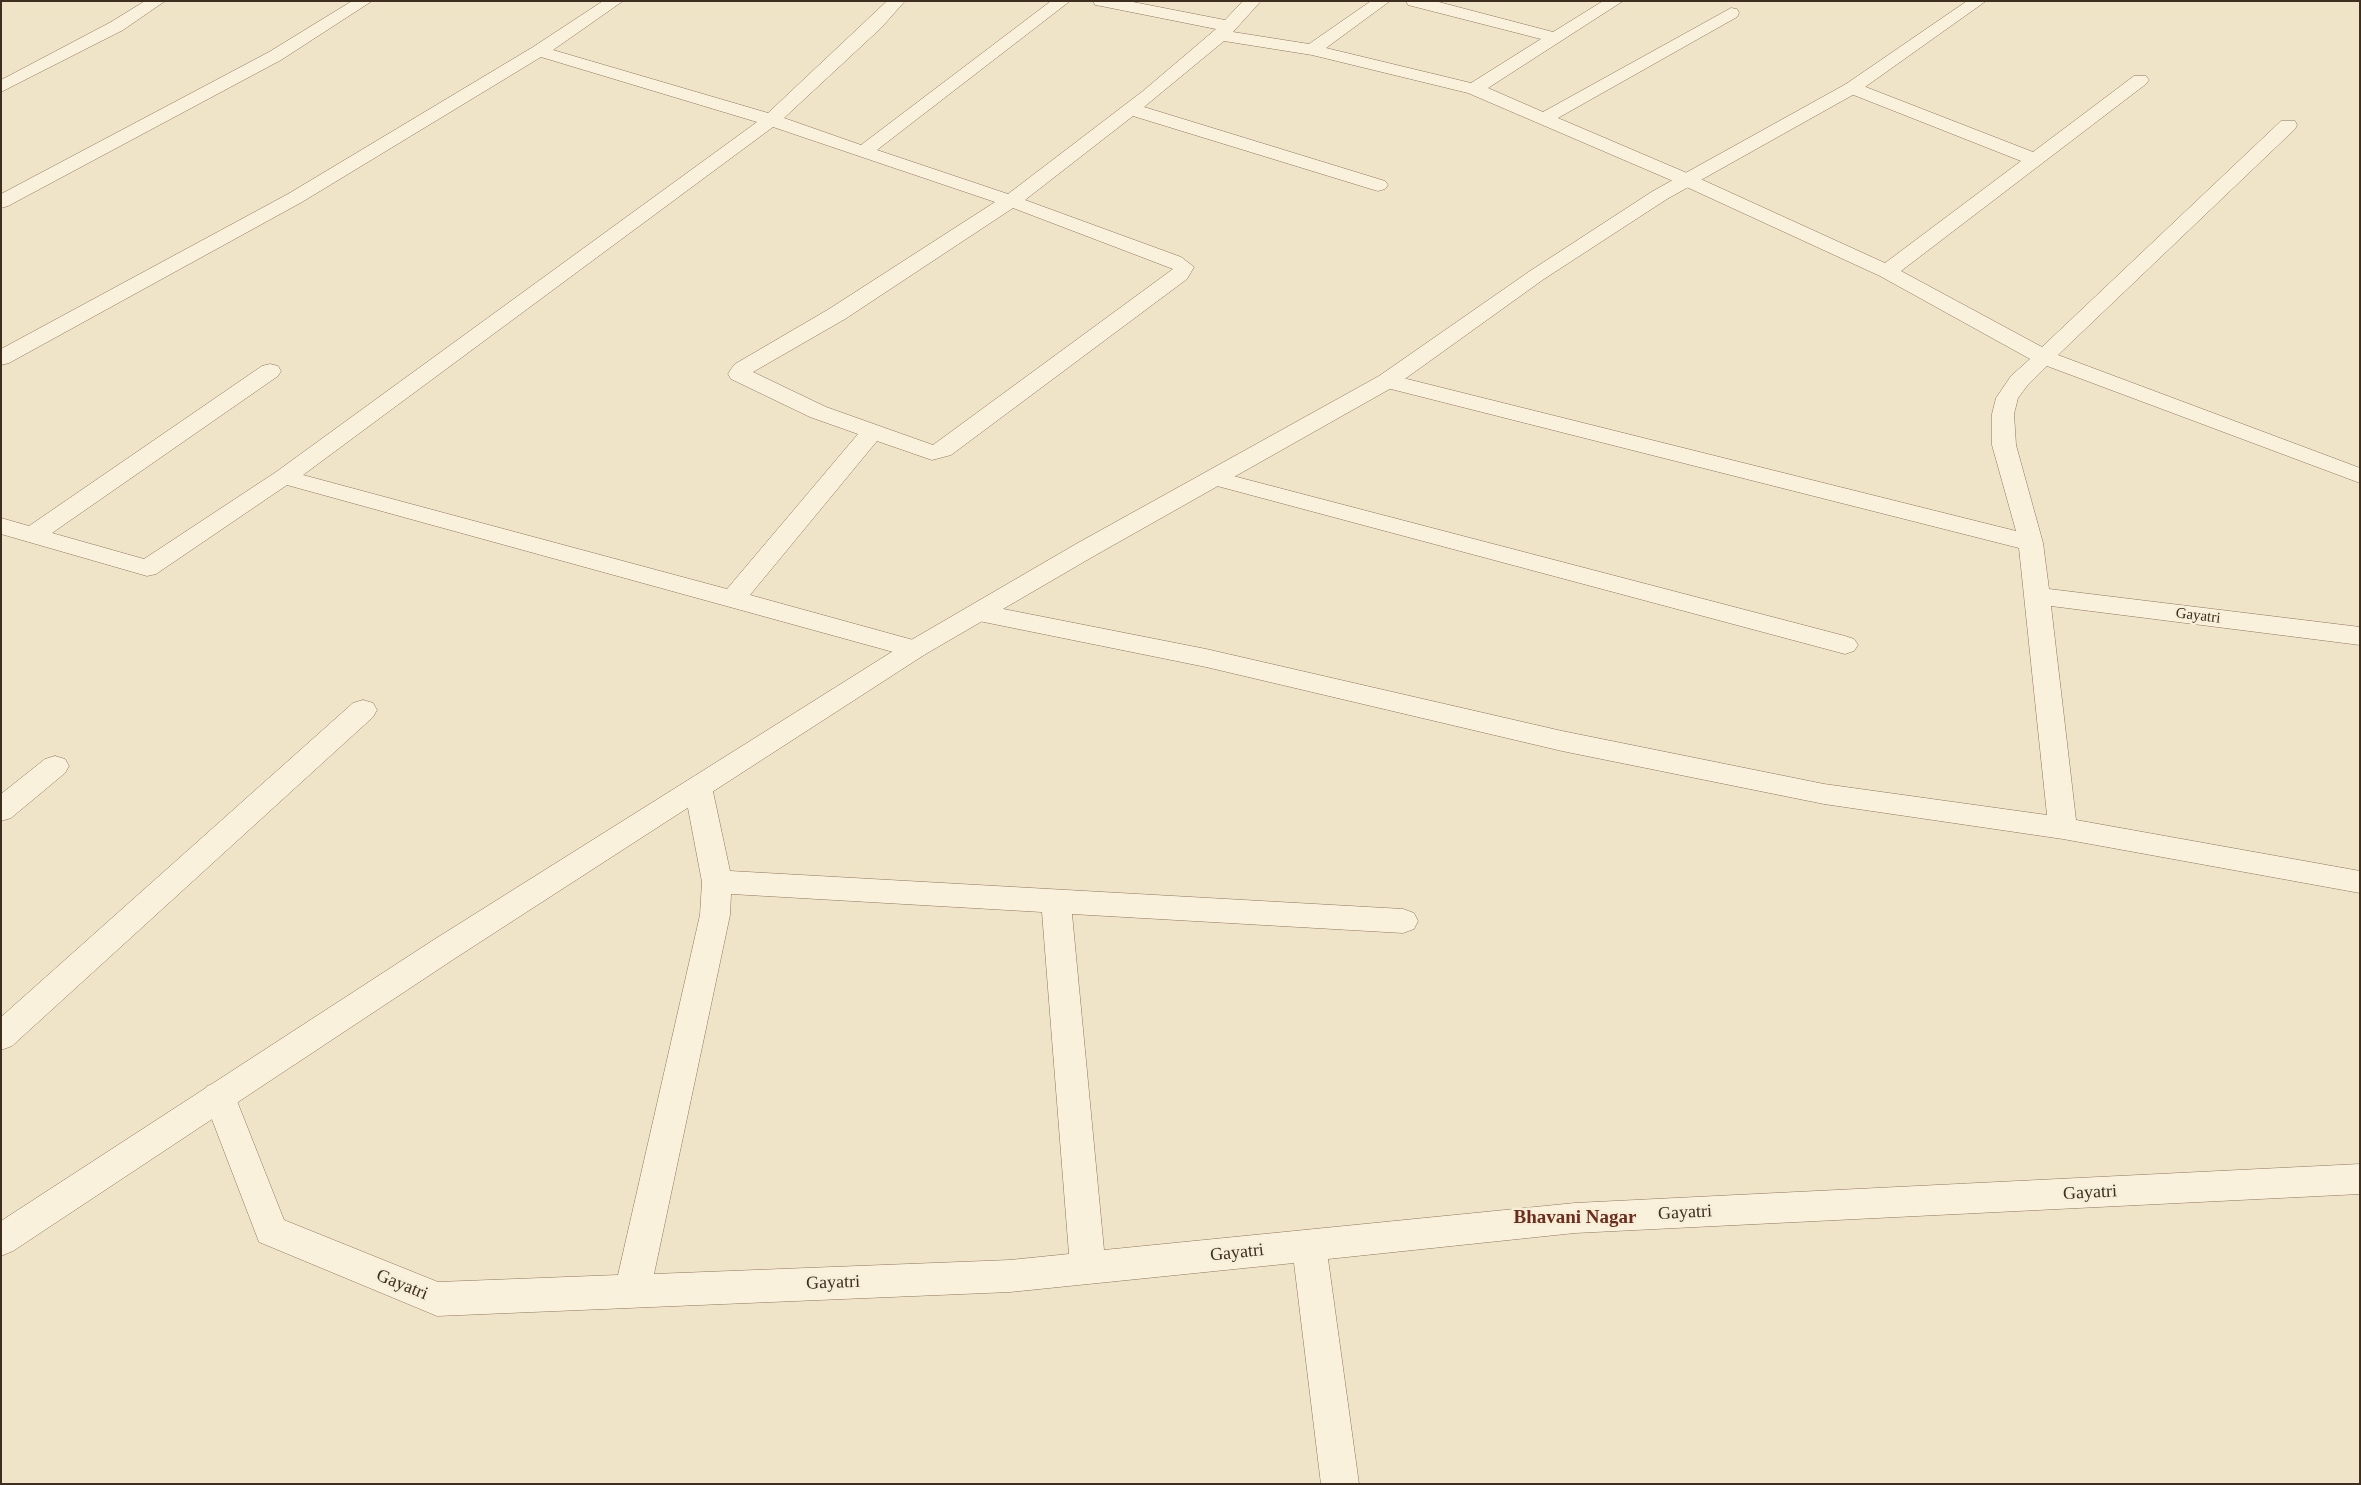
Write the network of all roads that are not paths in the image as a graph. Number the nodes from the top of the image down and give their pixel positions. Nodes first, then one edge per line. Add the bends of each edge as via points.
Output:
1 (157, 1) edge
2 (364, 1) edge
3 (615, 1) edge
4 (897, 1) edge
5 (1062, 1) edge
6 (1101, 1) edge
7 (1253, 1) edge
8 (1382, 1) edge
9 (1414, 1) edge
10 (1584, 1) edge
11 (1978, 1) edge
12 (1610, 4) edge
13 (1731, 13) dead end
14 (1224, 31) junction
15 (1556, 38) junction
16 (1312, 50) junction
17 (539, 51) junction
18 (2140, 80) dead end
19 (1, 87) edge
20 (1852, 88) junction
21 (1474, 89) junction
22 (1130, 109) junction
23 (1544, 119) junction
24 (771, 120) junction
25 (2288, 124) dead end
26 (863, 152) junction
27 (2034, 160) junction
28 (1687, 180) junction
29 (1378, 185) dead end
30 (1011, 201) junction
31 (1, 202) edge
32 (1887, 272) junction
33 (1, 358) edge
34 (2045, 358) junction
35 (270, 371) dead end
36 (1387, 381) junction
37 (872, 432) junction
38 (2360, 476) edge
39 (284, 477) junction
40 (1214, 478) junction
41 (1, 526) edge
42 (32, 535) junction
43 (2031, 543) junction
44 (2037, 596) junction
45 (733, 599) junction
46 (978, 613) junction
47 (2360, 636) edge
48 (1845, 645) dead end
49 (916, 649) junction
50 (363, 710) dead end
51 (55, 766) dead end
52 (698, 787) junction
53 (1, 810) edge
54 (2063, 828) junction
55 (717, 882) junction
56 (2360, 882) edge
57 (1056, 901) junction
58 (1403, 921) dead end
59 (1, 1037) edge
60 (219, 1096) junction
61 (2360, 1179) edge
62 (1, 1240) edge
63 (1309, 1246) junction
64 (1088, 1268) junction
65 (632, 1292) junction
66 (1340, 1484) edge

1 - 19 street via 118,26
2 - 31 street via 275,56
3 - 17 street
4 - 24 street
5 - 26 street
6 - 14 street
7 - 14 street
8 - 16 street
9 - 15 street
10 - 12 street
11 - 20 street
12 - 15 street
13 - 23 street
14 - 16 street
14 - 22 street
15 - 21 street
16 - 21 street
17 - 24 street
17 - 33 street via 294,198
18 - 27 street
20 - 27 street
20 - 28 street
21 - 23 street
22 - 29 street
22 - 30 street
23 - 28 street
24 - 26 street
24 - 39 street
25 - 34 street
26 - 30 street
27 - 32 street
28 - 32 street
28 - 36 street via 1537,275
30 - 37 street via 739,374 818,412
30 - 37 street via 1174,261 1181,264 1184,271 943,450 929,453
32 - 34 street
34 - 38 street
34 - 43 street via 2019,381 2007,398 2003,414 2004,445
35 - 42 street
36 - 40 street
36 - 43 street
37 - 45 street
39 - 42 street via 147,568
39 - 45 street
40 - 46 street
40 - 48 street
41 - 42 street
43 - 44 street
44 - 47 street, Gayatri
44 - 54 street
45 - 49 street
46 - 49 street
46 - 54 street via 1206,658 1562,741 1824,794
49 - 52 street
50 - 59 street
51 - 53 street
52 - 55 street
52 - 60 street
54 - 56 street
55 - 57 street
55 - 65 street via 712,934
57 - 58 street
57 - 64 street
60 - 62 street
60 - 65 street, Gayatri via 271,1231 437,1300
61 - 63 street, Gayatri via 1575,1218
63 - 64 street, Gayatri
63 - 66 street
64 - 65 street, Gayatri via 1010,1276

